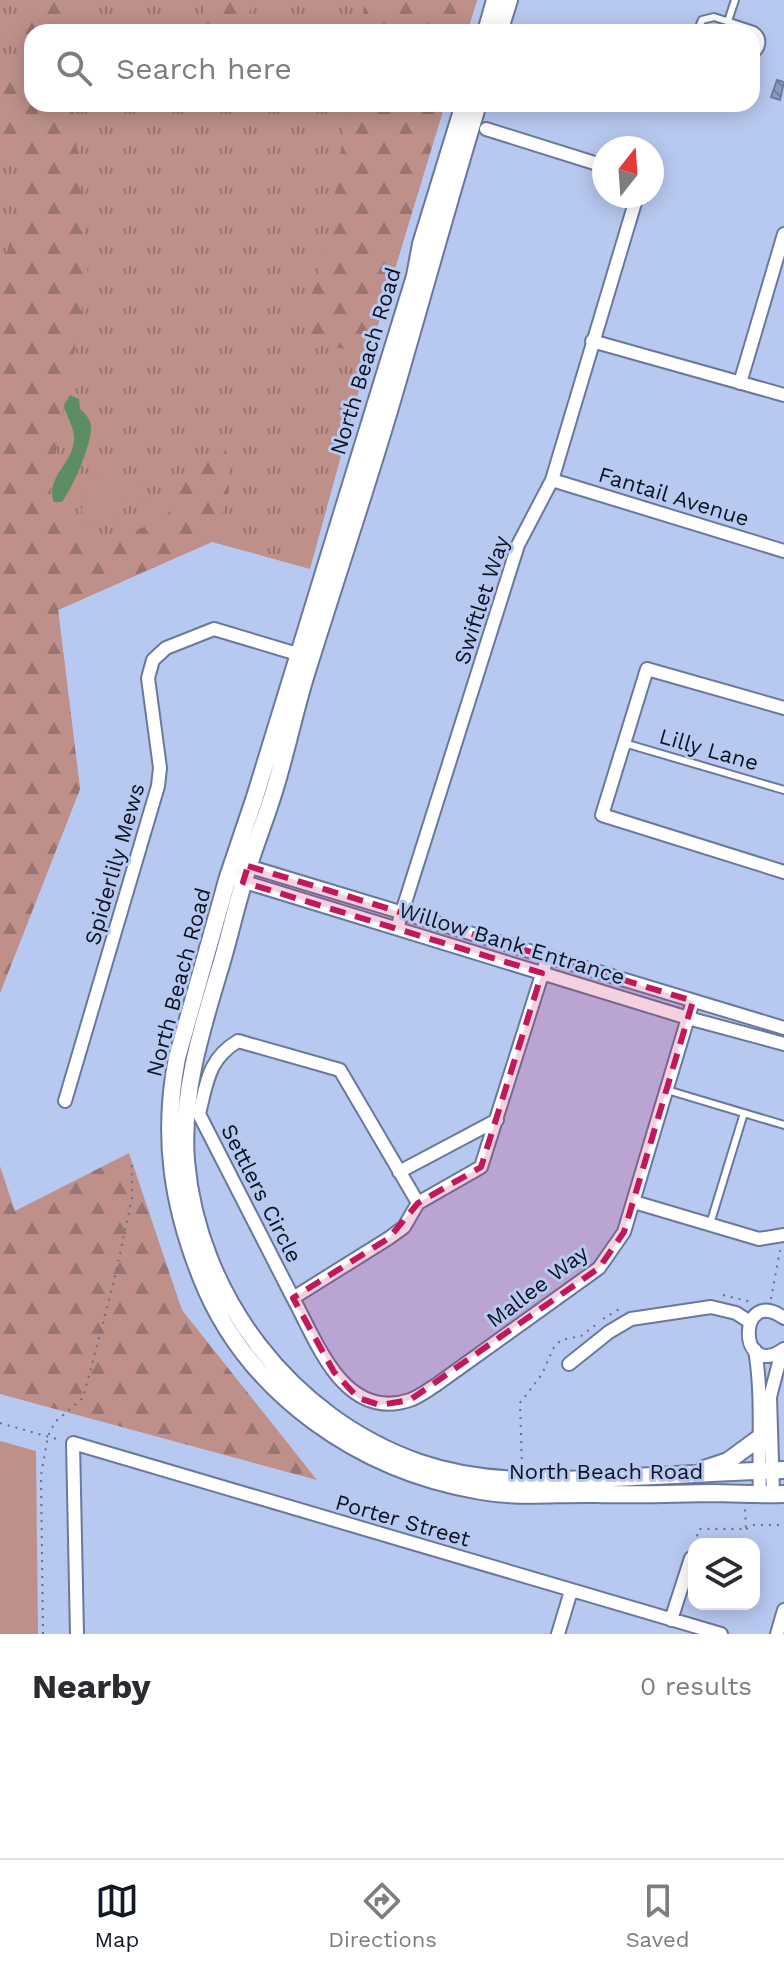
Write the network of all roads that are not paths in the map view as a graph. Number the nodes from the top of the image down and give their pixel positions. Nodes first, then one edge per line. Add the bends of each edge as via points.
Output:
1 (495, 0) edge
2 (509, 0) edge
3 (735, 0) edge
4 (728, 21) junction
5 (488, 24) edge
6 (502, 24) edge
7 (699, 24) edge
8 (735, 24) edge
9 (462, 112) edge
10 (476, 112) edge
11 (486, 129) dead end
12 (592, 162) edge
13 (633, 208) edge
14 (784, 234) edge
15 (592, 341) junction
16 (740, 383) junction
17 (784, 395) edge
18 (552, 480) junction
19 (784, 551) edge
20 (305, 656) junction
21 (784, 708) edge
22 (624, 743) junction
23 (784, 790) edge
24 (238, 872) junction
25 (784, 872) edge
26 (402, 912) junction
27 (397, 928) junction
28 (548, 957) junction
29 (542, 973) junction
30 (693, 1001) junction
31 (688, 1018) junction
32 (784, 1028) edge
33 (784, 1044) edge
34 (667, 1090) junction
35 (65, 1101) dead end
36 (744, 1113) junction
37 (497, 1120) junction
38 (784, 1125) edge
39 (399, 1172) junction
40 (634, 1202) junction
41 (418, 1203) junction
42 (710, 1224) junction
43 (783, 1236) edge
44 (293, 1298) junction
45 (784, 1318) edge
46 (750, 1322) junction
47 (755, 1350) junction
48 (783, 1350) edge
49 (569, 1364) dead end
50 (758, 1439) junction
51 (772, 1471) edge
52 (687, 1475) junction
53 (765, 1496) edge
54 (688, 1567) edge
55 (571, 1591) junction
56 (784, 1610) edge
57 (671, 1620) junction
58 (77, 1634) edge
59 (558, 1634) edge
60 (721, 1634) edge
61 (777, 1634) edge

1 - 5 main road
2 - 6 main road
3 - 4 lane
4 - 7 lane via 714,17
4 - 8 lane
9 - 20 main road, North Beach Road
10 - 20 main road, North Beach Road via 389,411
11 - 12 street
13 - 15 street, Swiftlet Way
14 - 16 street
15 - 16 street
15 - 18 street, Swiftlet Way
16 - 17 street
18 - 19 street, Fantail Avenue
18 - 26 street, Swiftlet Way via 518,545
20 - 24 main road, North Beach Road
20 - 35 street, Spiderlily Mews via 214,629 166,648 153,660 148,678 158,786
21 - 22 street via 647,669
22 - 23 lane, Lilly Lane
22 - 25 street via 602,815
24 - 26 street, Willow Bank Entrance
24 - 27 street, Willow Bank Entrance
24 - 52 main road, North Beach Road via 199,1039 185,1140 205,1248 254,1342 324,1412 417,1462 470,1477 513,1481
24 - 53 main road, North Beach Road via 172,1083 170,1120 172,1181 187,1244 209,1299 245,1355 306,1416 357,1450 454,1486 534,1495
26 - 27 street, Swiftlet Way
26 - 28 street, Willow Bank Entrance
27 - 29 street, Willow Bank Entrance
28 - 29 street, Settlers Circle
28 - 30 street, Willow Bank Entrance
29 - 31 street, Willow Bank Entrance
29 - 37 street, Settlers Circle
30 - 31 street, Mallee Way
30 - 32 street, Willow Bank Entrance
31 - 33 street, Willow Bank Entrance
31 - 34 street, Mallee Way
34 - 36 lane
34 - 40 street, Mallee Way
36 - 38 lane
36 - 42 lane
37 - 39 street
37 - 41 street, Settlers Circle via 481,1167
39 - 41 street, Settlers Circle
39 - 44 street, Settlers Circle via 340,1070 238,1041 212,1063 199,1114
40 - 42 street
40 - 44 street, Mallee Way via 624,1232 599,1268 410,1400 380,1405 358,1398 334,1372
41 - 44 street, Settlers Circle via 404,1227
42 - 43 street via 759,1239
45 - 46 street via 768,1311
46 - 47 street via 748,1340
46 - 49 street via 711,1307 631,1319
47 - 48 street via 768,1355
47 - 50 street via 760,1378
48 - 51 street via 770,1397
50 - 51 street
50 - 52 main road via 728,1461
51 - 52 main road, North Beach Road
51 - 53 street
54 - 57 street
55 - 57 street, Porter Street
55 - 58 street, Porter Street via 73,1443
55 - 59 street
56 - 61 street
57 - 60 street, Porter Street

